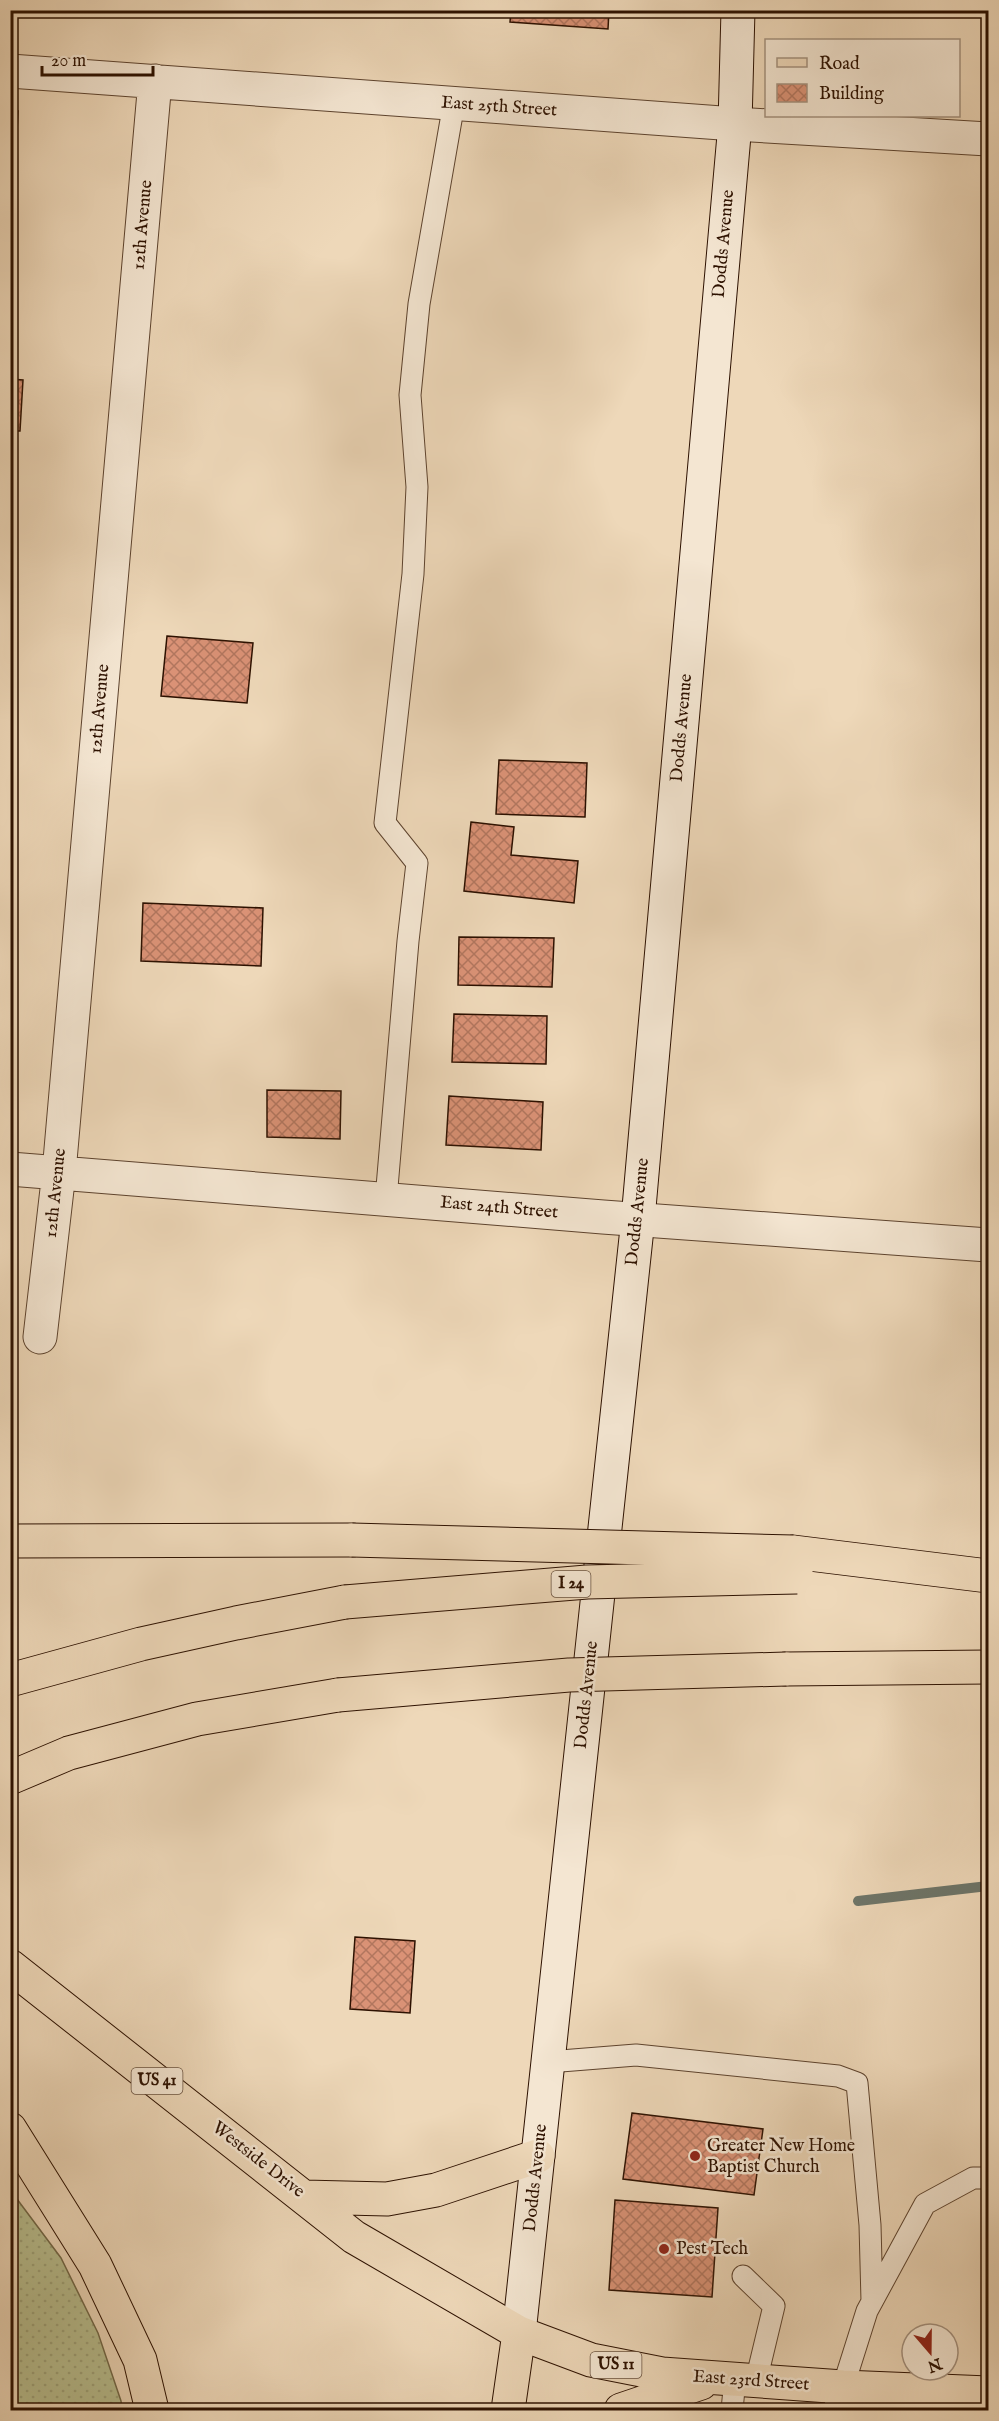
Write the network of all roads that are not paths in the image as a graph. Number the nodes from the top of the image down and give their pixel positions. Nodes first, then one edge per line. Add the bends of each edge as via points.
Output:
1 (738, 10) edge
2 (10, 71) edge
3 (155, 81) junction
4 (454, 104) junction
5 (735, 124) junction
6 (988, 139) edge
7 (10, 1169) edge
8 (59, 1172) junction
9 (386, 1199) junction
10 (638, 1219) junction
11 (988, 1245) edge
12 (40, 1336) dead end
13 (10, 1542) edge
14 (795, 1564) junction
15 (988, 1576) edge
16 (988, 1667) edge
17 (10, 1680) edge
18 (10, 1778) edge
19 (10, 1966) edge
20 (548, 2062) junction
21 (10, 2129) edge
22 (538, 2156) junction
23 (988, 2178) edge
24 (304, 2197) junction
25 (743, 2276) dead end
26 (872, 2301) junction
27 (519, 2333) junction
28 (735, 2387) edge
29 (988, 2393) edge
30 (842, 2399) edge
31 (932, 2401) edge
32 (152, 2410) edge
33 (508, 2410) edge
34 (621, 2410) edge

1 - 5 street, Dodds Avenue
2 - 3 street, East 25th Street
3 - 4 street, East 25th Street
3 - 8 street, 12th Avenue
4 - 5 street, East 25th Street
4 - 9 lane via 419,304 410,395 417,487 413,574 385,823 417,863
5 - 6 street, East 25th Street
5 - 10 street, Dodds Avenue
7 - 8 street, East 24th Street
8 - 9 street, East 24th Street
8 - 12 street, 12th Avenue
9 - 10 street, East 24th Street
10 - 11 street, East 24th Street
10 - 20 street, Dodds Avenue
13 - 14 main road, bridge via 352,1540
14 - 15 main road, I 24
14 - 17 main road, I 24, bridge via 345,1602 141,1644
16 - 18 main road, bridge via 568,1675 338,1695 197,1719 69,1753
19 - 24 main road, Westside Drive / US 41
20 - 22 street, Dodds Avenue
20 - 26 lane via 636,2055 838,2076 857,2083 870,2225
21 - 32 main road via 95,2265 140,2360
22 - 24 main road via 436,2190 387,2199
22 - 27 street, Dodds Avenue
23 - 26 lane via 973,2178 925,2204
24 - 27 main road, Westside Drive / US 41 via 354,2237
25 - 28 lane via 774,2306
26 - 30 lane
27 - 28 main road, East 23rd Street / US 11 via 591,2360
27 - 33 main road, Dodds Avenue
28 - 30 main road, East 23rd Street / US 11
28 - 34 main road
29 - 31 main road, East 23rd Street / US 11
30 - 31 main road, East 23rd Street / US 11

